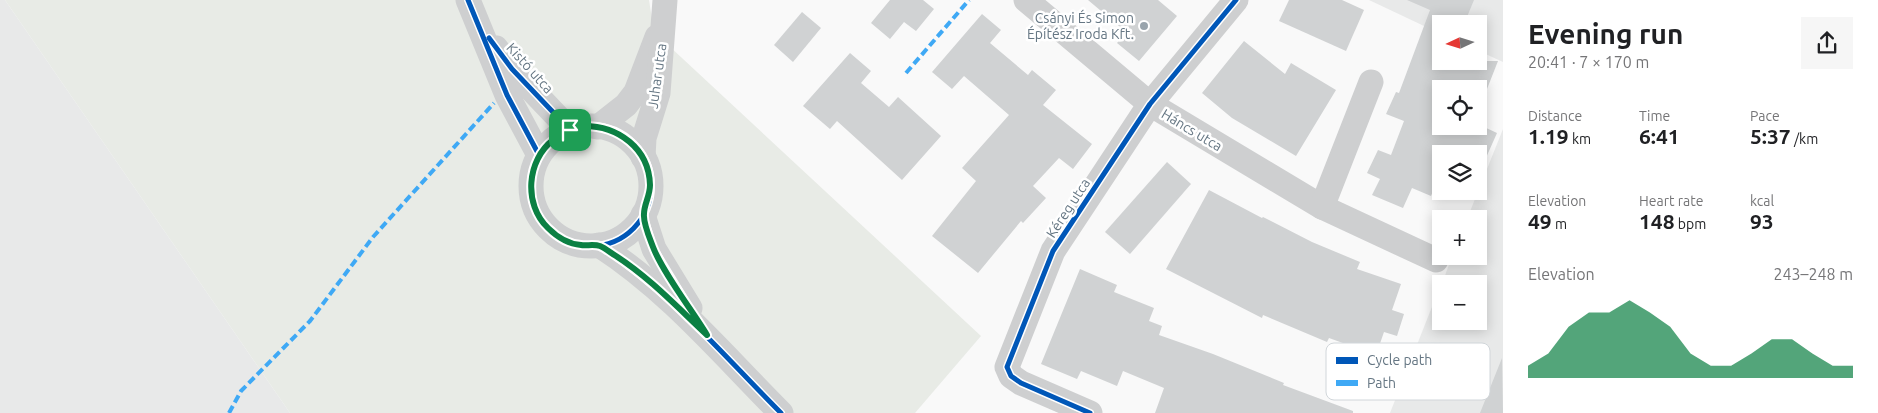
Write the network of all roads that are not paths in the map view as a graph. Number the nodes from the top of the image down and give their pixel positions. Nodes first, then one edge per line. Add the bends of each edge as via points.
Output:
1 (1026, 0) edge
2 (1236, 0) edge
3 (472, 10) edge
4 (664, 12) edge
5 (1371, 82) dead end
6 (1150, 104) junction
7 (598, 126) junction
8 (570, 130) junction
9 (539, 155) junction
10 (643, 157) junction
11 (1322, 208) junction
12 (643, 215) junction
13 (599, 246) junction
14 (1432, 258) edge
15 (707, 335) junction
16 (781, 413) edge
17 (1090, 413) edge

1 - 6 street, Háncs utca
2 - 6 street, Kéreg utca
3 - 8 street, Kistó utca via 512,69
3 - 9 street, Kistó utca via 507,95
4 - 7 street, Juhar utca via 636,92 626,105
4 - 10 street, Juhar utca via 658,93 644,138
5 - 11 street
6 - 11 street, Háncs utca
6 - 17 street, Kéreg utca via 1053,251 1007,367 1011,376 1021,383
7 - 8 street
7 - 10 street via 624,136
8 - 9 street via 552,140
9 - 13 street via 532,173 531,192 536,211 546,227 562,239 580,245
10 - 12 street via 650,186
11 - 14 street, Háncs utca
12 - 13 street via 632,230
12 - 15 street via 654,249
13 - 15 street via 641,274
15 - 16 street

